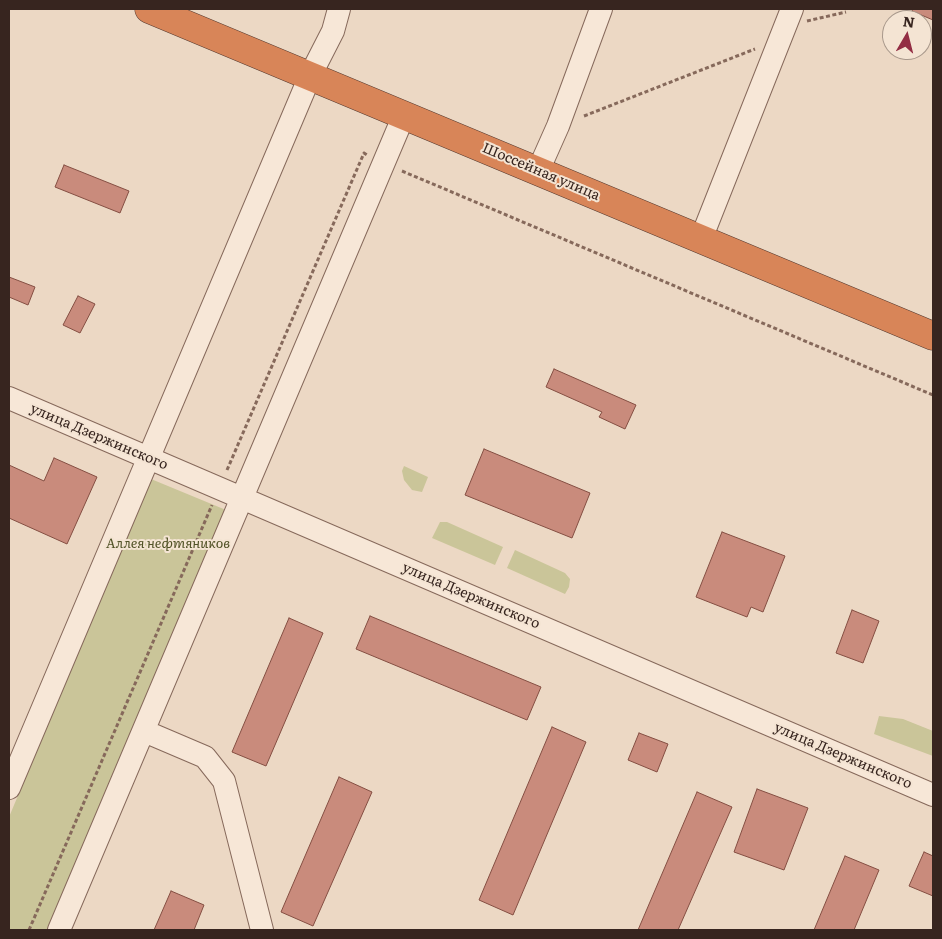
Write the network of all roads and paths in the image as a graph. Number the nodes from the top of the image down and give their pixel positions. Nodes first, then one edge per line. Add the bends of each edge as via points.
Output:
1 (149, 9) edge
2 (339, 9) edge
3 (601, 9) edge
4 (846, 12) dead end
5 (789, 18) edge
6 (757, 48) dead end
7 (310, 76) junction
8 (404, 115) junction
9 (558, 126) junction
10 (384, 164) junction
11 (538, 171) junction
12 (701, 239) junction
13 (933, 336) edge
14 (933, 395) edge
15 (9, 398) edge
16 (148, 458) junction
17 (219, 488) junction
18 (242, 498) junction
19 (144, 730) junction
20 (9, 788) edge
21 (933, 795) edge
22 (29, 930) edge
23 (59, 930) edge
24 (262, 930) edge

1 - 7 highway, Шоссейная улица
2 - 7 street via 333,31
3 - 9 street
4 - 5 path
5 - 12 street
6 - 9 path
7 - 8 highway, Шоссейная улица
7 - 16 street
8 - 10 street
8 - 11 highway, Шоссейная улица
9 - 11 street
10 - 14 path
10 - 17 path via 364,153
10 - 18 street
11 - 12 highway, Шоссейная улица
12 - 13 highway, Шоссейная улица
15 - 16 street, улица Дзержинского
16 - 17 street, улица Дзержинского
16 - 20 street
17 - 18 street, улица Дзержинского
17 - 22 path
18 - 19 street
18 - 21 street, улица Дзержинского
19 - 23 street
19 - 24 street via 205,757 224,781

